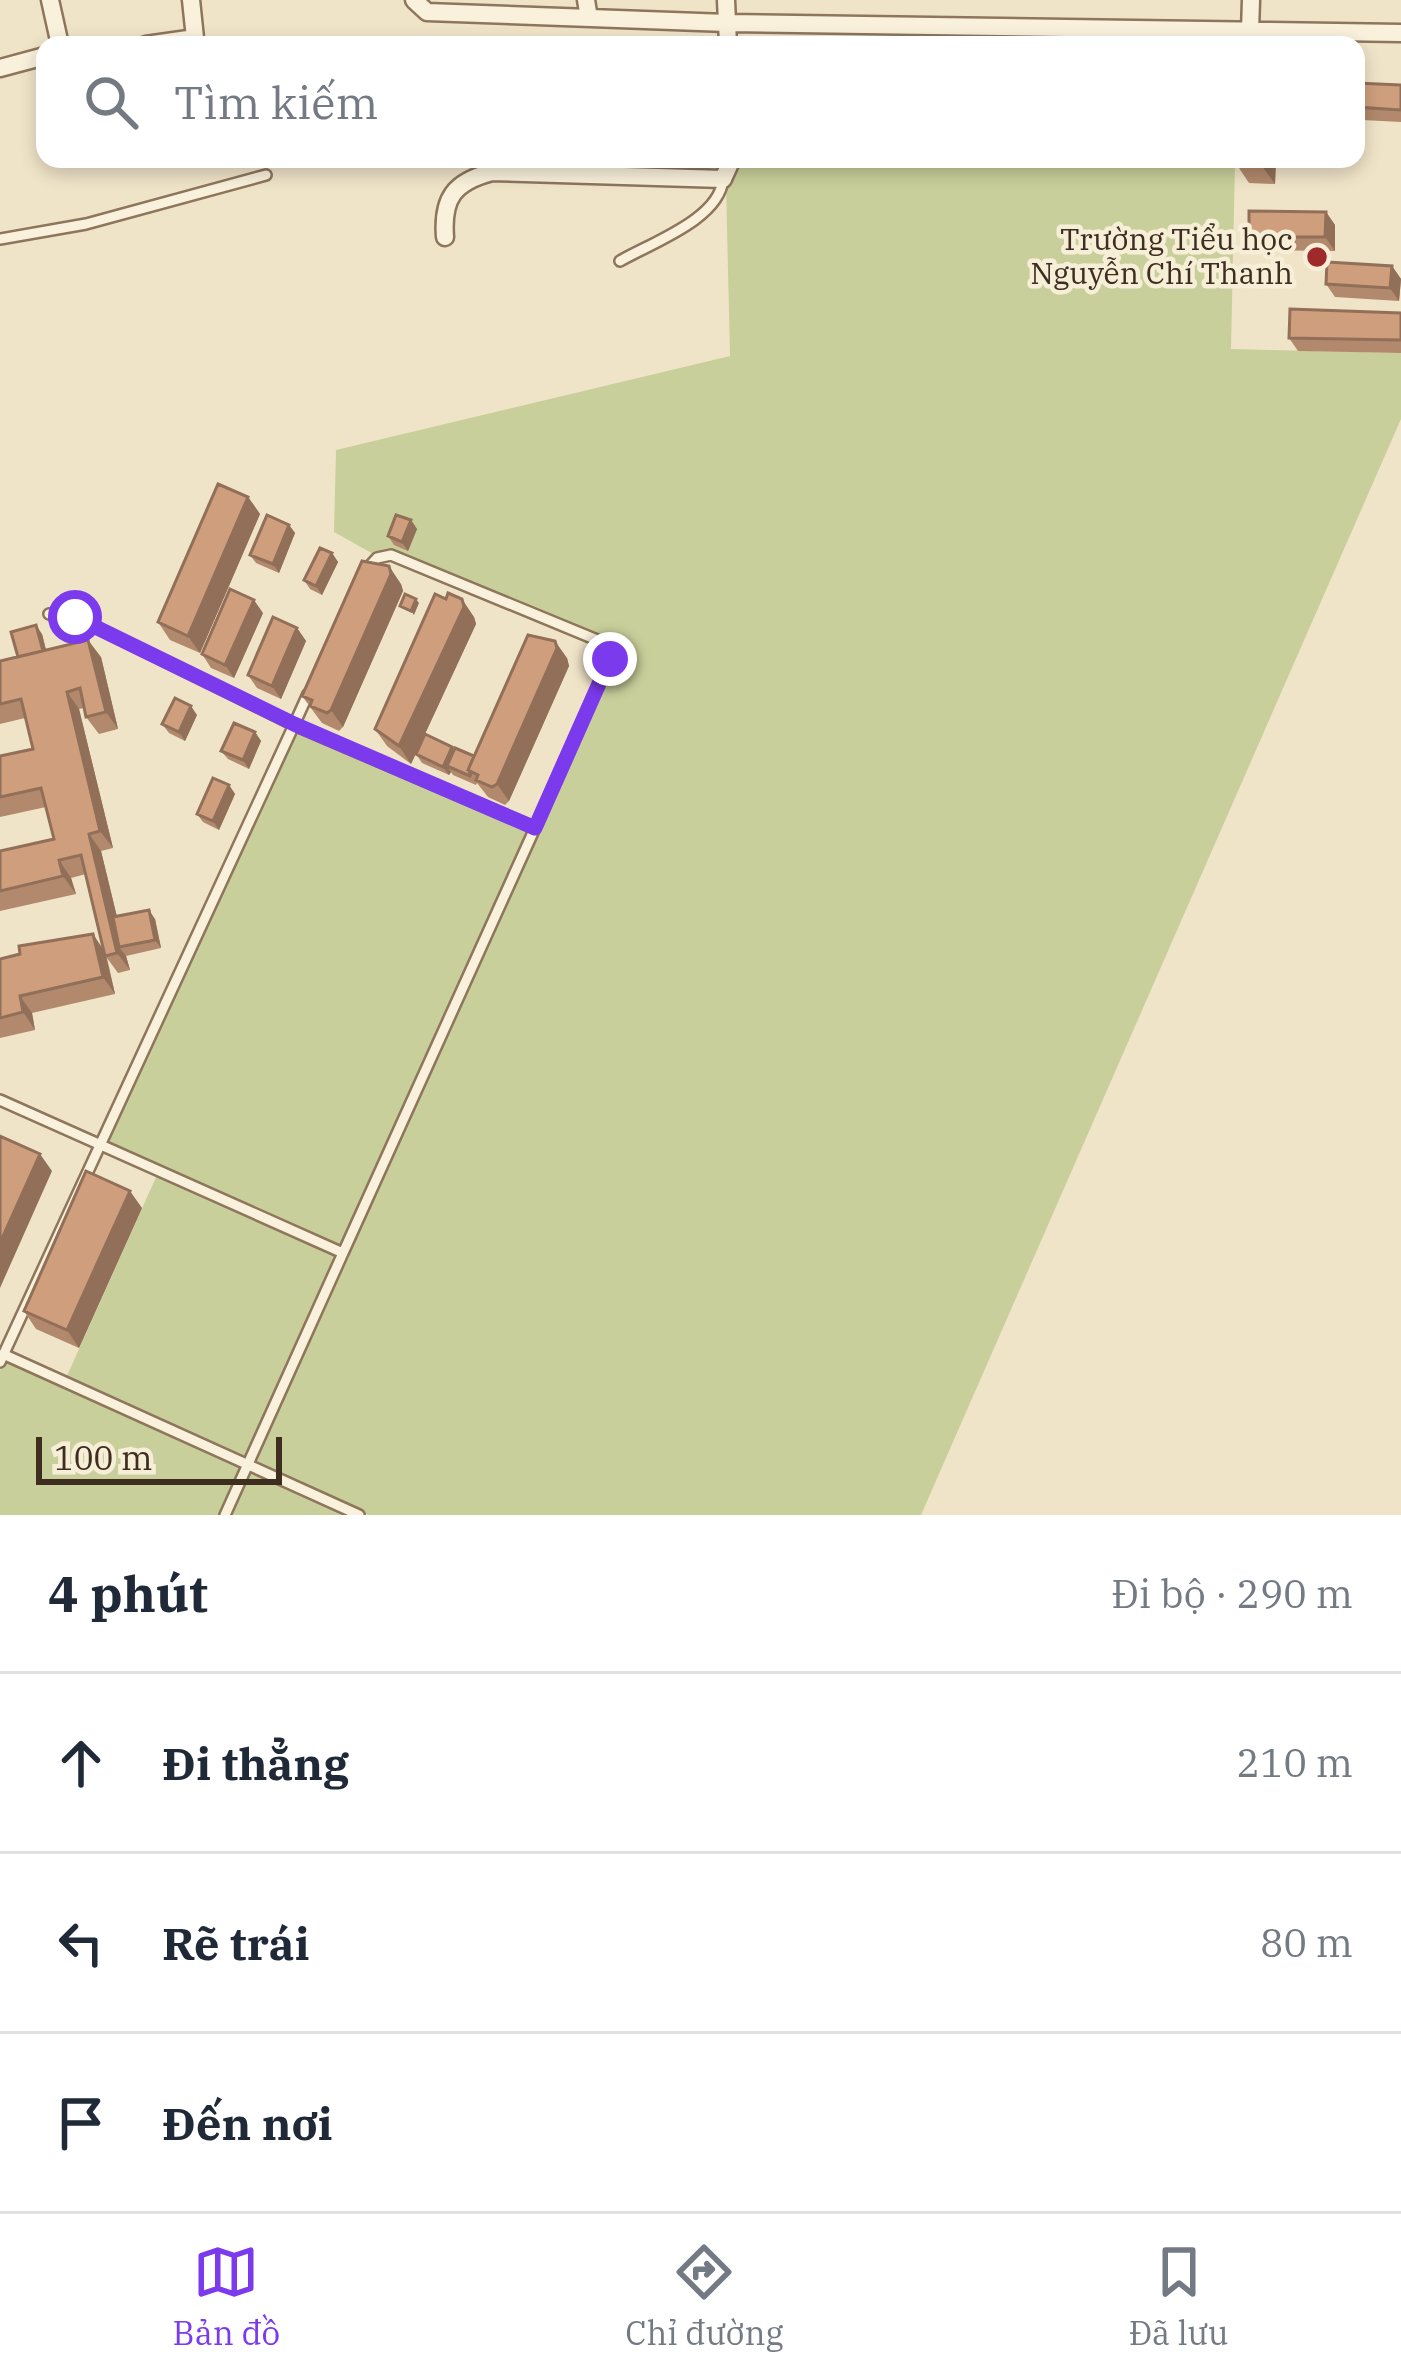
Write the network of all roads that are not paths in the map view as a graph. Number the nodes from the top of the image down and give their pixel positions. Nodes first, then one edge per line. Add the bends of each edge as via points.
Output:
1 (50, 0) edge
2 (191, 0) edge
3 (414, 0) edge
4 (726, 0) edge
5 (1251, 0) edge
6 (588, 9) edge
7 (727, 23) junction
8 (1250, 31) junction
9 (1401, 33) edge
10 (58, 36) edge
11 (195, 36) edge
12 (728, 36) edge
13 (36, 58) edge
14 (0, 68) edge
15 (728, 168) edge
16 (266, 175) dead end
17 (723, 179) junction
18 (445, 237) dead end
19 (0, 238) edge
20 (620, 260) dead end
21 (357, 590) edge
22 (49, 614) dead end
23 (312, 686) edge
24 (294, 724) junction
25 (535, 828) junction
26 (0, 1100) edge
27 (97, 1144) junction
28 (343, 1252) junction
29 (1, 1356) edge
30 (248, 1464) junction
31 (225, 1515) edge
32 (359, 1515) edge

1 - 10 street
2 - 11 street
3 - 6 street via 428,12
4 - 7 street
5 - 8 street
6 - 7 street
7 - 8 street
7 - 12 street
8 - 9 street
13 - 14 street
15 - 17 street
16 - 19 lane via 86,224
17 - 18 street via 492,172 456,186 443,207
17 - 20 lane via 722,193 704,212
21 - 25 lane via 377,558 391,556 602,642 610,659
22 - 24 lane via 75,617
23 - 24 lane
24 - 25 lane
24 - 27 lane
25 - 28 lane
26 - 27 lane
27 - 28 lane
27 - 29 lane
28 - 30 lane
29 - 30 lane
30 - 31 lane
30 - 32 lane

